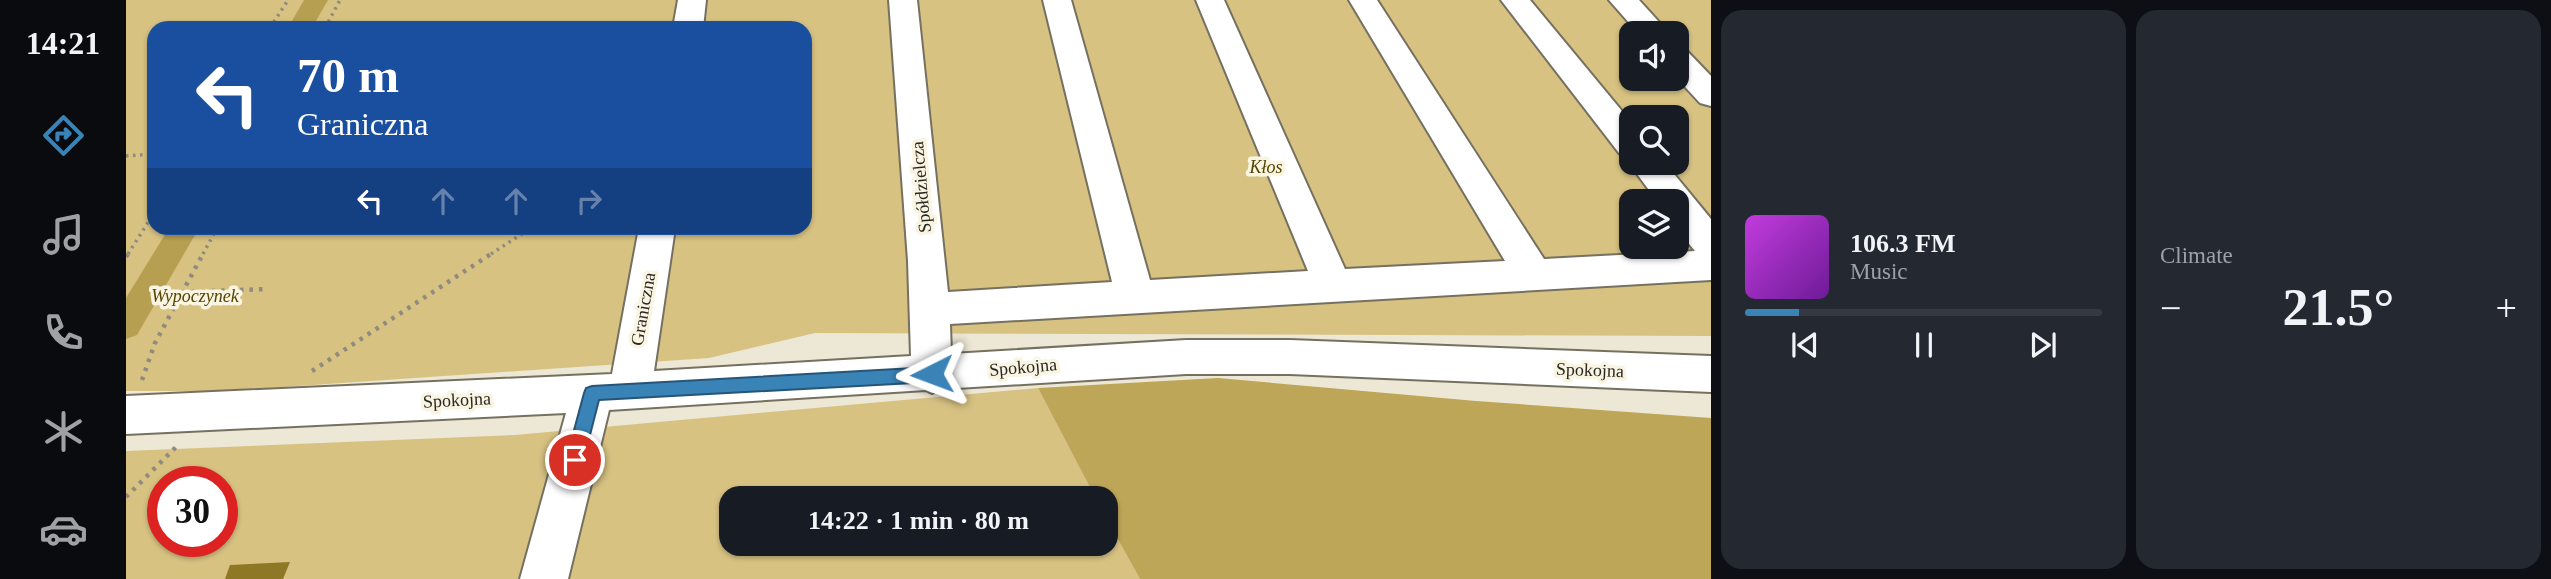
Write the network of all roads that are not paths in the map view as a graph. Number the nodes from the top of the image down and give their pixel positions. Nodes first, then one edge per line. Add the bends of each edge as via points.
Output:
1 (692, 0) edge
2 (903, 0) edge
3 (1057, 0) edge
4 (1210, 0) edge
5 (1363, 0) edge
6 (1515, 0) edge
7 (1623, 0) edge
8 (689, 21) edge
9 (1643, 21) edge
10 (1689, 72) edge
11 (1711, 95) edge
12 (1619, 130) edge
13 (1655, 175) edge
14 (1667, 189) edge
15 (1689, 217) edge
16 (655, 235) edge
17 (1711, 245) edge
18 (1711, 265) edge
19 (1532, 274) junction
20 (1332, 285) junction
21 (1135, 297) junction
22 (930, 309) junction
23 (932, 374) junction
24 (1711, 374) edge
25 (611, 392) junction
26 (128, 415) edge
27 (544, 579) edge

1 - 8 street
2 - 22 street, Spółdzielcza
3 - 21 street
4 - 20 street
5 - 19 street
6 - 12 street
7 - 9 street
10 - 11 street
13 - 14 street
15 - 17 street
16 - 25 street, Graniczna
18 - 19 street
19 - 20 street
20 - 21 street
21 - 22 street
22 - 23 street, Spółdzielcza
23 - 24 street, Spokojna via 1186,357
23 - 25 street, Spokojna
25 - 26 street, Spokojna
25 - 27 street, Graniczna

